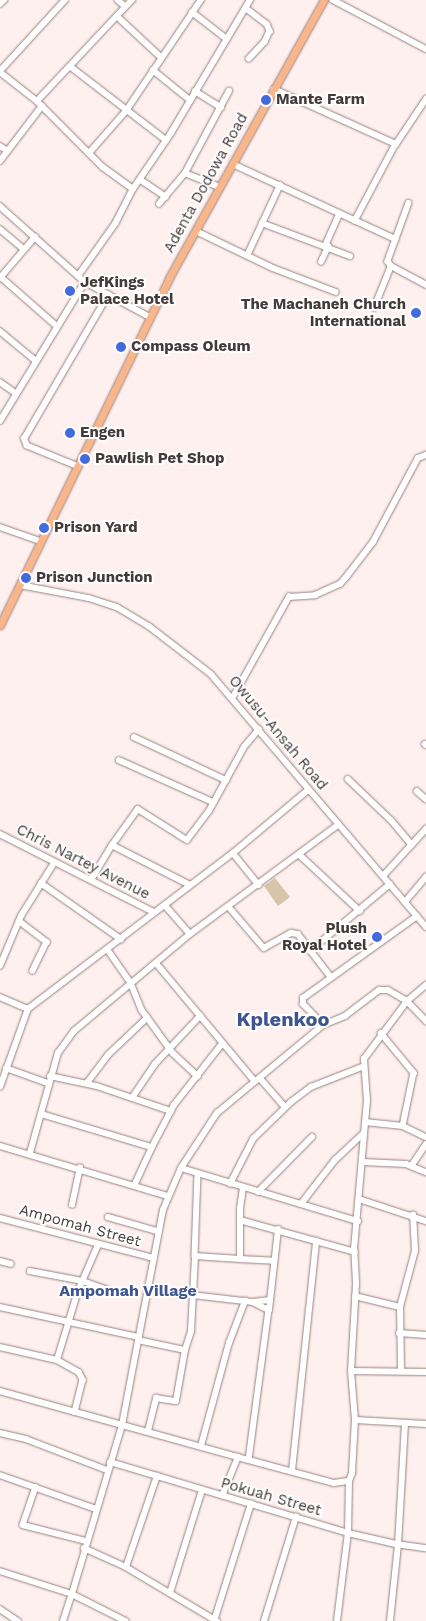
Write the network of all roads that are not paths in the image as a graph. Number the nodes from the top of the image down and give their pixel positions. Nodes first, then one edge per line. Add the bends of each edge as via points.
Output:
1 (4, 0) edge
2 (65, 0) edge
3 (118, 0) edge
4 (132, 0) edge
5 (250, 0) edge
6 (324, 0) edge
7 (333, 0) edge
8 (197, 1) edge
9 (0, 4) edge
10 (125, 6) junction
11 (247, 9) junction
12 (192, 12) junction
13 (116, 16) junction
14 (227, 39) junction
15 (426, 39) edge
16 (423, 47) edge
17 (161, 57) junction
18 (249, 59) dead end
19 (72, 67) junction
20 (152, 70) junction
21 (0, 71) edge
22 (274, 89) junction
23 (195, 91) junction
24 (229, 91) dead end
25 (426, 99) edge
26 (190, 100) junction
27 (37, 101) junction
28 (42, 106) junction
29 (221, 107) junction
30 (126, 111) junction
31 (166, 140) junction
32 (396, 144) junction
33 (0, 146) edge
34 (8, 151) junction
35 (89, 153) junction
36 (0, 161) edge
37 (233, 164) junction
38 (185, 173) junction
39 (140, 180) junction
40 (280, 185) junction
41 (220, 187) junction
42 (133, 189) junction
43 (166, 197) junction
44 (410, 203) dead end
45 (159, 204) dead end
46 (0, 206) edge
47 (340, 214) junction
48 (355, 221) junction
49 (262, 223) junction
50 (0, 229) edge
51 (196, 231) junction
52 (36, 237) junction
53 (394, 239) junction
54 (327, 247) junction
55 (23, 248) junction
56 (247, 256) junction
57 (350, 256) dead end
58 (321, 262) dead end
59 (391, 266) junction
60 (78, 276) junction
61 (0, 277) edge
62 (85, 282) junction
63 (426, 285) edge
64 (336, 292) dead end
65 (108, 295) junction
66 (374, 308) dead end
67 (150, 317) junction
68 (57, 326) junction
69 (0, 331) edge
70 (35, 360) junction
71 (0, 382) edge
72 (16, 393) junction
73 (0, 421) edge
74 (426, 455) edge
75 (76, 466) junction
76 (0, 527) edge
77 (40, 541) junction
78 (20, 585) junction
79 (0, 625) edge
80 (233, 697) junction
81 (259, 729) junction
82 (134, 737) dead end
83 (118, 760) dead end
84 (348, 779) dead end
85 (226, 780) junction
86 (308, 790) junction
87 (417, 791) dead end
88 (426, 798) edge
89 (213, 802) junction
90 (338, 825) junction
91 (426, 829) edge
92 (0, 834) edge
93 (112, 845) junction
94 (412, 845) junction
95 (233, 853) junction
96 (300, 855) junction
97 (54, 863) junction
98 (383, 876) junction
99 (426, 877) edge
100 (91, 880) junction
101 (41, 883) junction
102 (390, 884) junction
103 (190, 885) junction
104 (259, 885) junction
105 (405, 902) junction
106 (165, 905) junction
107 (229, 908) junction
108 (360, 911) junction
109 (154, 912) junction
110 (418, 916) junction
111 (19, 921) junction
112 (426, 926) edge
113 (190, 934) junction
114 (121, 939) junction
115 (108, 950) junction
116 (310, 951) junction
117 (157, 964) junction
118 (0, 966) edge
119 (33, 972) dead end
120 (331, 978) junction
121 (131, 983) junction
122 (426, 985) edge
123 (0, 997) edge
124 (407, 1001) junction
125 (28, 1009) junction
126 (200, 1016) junction
127 (147, 1018) junction
128 (426, 1021) edge
129 (323, 1025) junction
130 (381, 1033) junction
131 (222, 1044) junction
132 (170, 1050) junction
133 (362, 1067) junction
134 (6, 1068) junction
135 (50, 1076) junction
136 (198, 1076) junction
137 (257, 1080) junction
138 (48, 1083) junction
139 (87, 1083) junction
140 (0, 1087) edge
141 (132, 1098) junction
142 (285, 1108) junction
143 (171, 1111) junction
144 (40, 1114) junction
145 (365, 1122) junction
146 (402, 1126) junction
147 (363, 1134) junction
148 (312, 1137) dead end
149 (426, 1137) edge
150 (426, 1144) edge
151 (0, 1146) edge
152 (152, 1147) junction
153 (30, 1153) junction
154 (363, 1162) junction
155 (412, 1165) junction
156 (80, 1168) junction
157 (181, 1168) junction
158 (426, 1172) edge
159 (198, 1174) junction
160 (136, 1184) junction
161 (230, 1184) junction
162 (243, 1188) junction
163 (258, 1192) junction
164 (168, 1196) junction
165 (359, 1199) junction
166 (72, 1204) dead end
167 (302, 1204) junction
168 (413, 1216) junction
169 (108, 1217) dead end
170 (0, 1218) edge
171 (240, 1220) junction
172 (358, 1221) junction
173 (426, 1221) edge
174 (278, 1230) junction
175 (158, 1231) junction
176 (316, 1241) junction
177 (98, 1245) junction
178 (355, 1252) junction
179 (196, 1256) junction
180 (154, 1258) junction
181 (240, 1259) junction
182 (0, 1261) edge
183 (274, 1261) junction
184 (11, 1264) dead end
185 (30, 1271) dead end
186 (83, 1281) junction
187 (149, 1290) junction
188 (111, 1291) dead end
189 (194, 1296) junction
190 (355, 1296) junction
191 (270, 1300) junction
192 (245, 1301) junction
193 (253, 1302) junction
194 (0, 1307) edge
195 (400, 1307) junction
196 (269, 1310) junction
197 (68, 1324) junction
198 (399, 1333) junction
199 (426, 1335) edge
200 (139, 1339) junction
201 (0, 1347) edge
202 (185, 1350) junction
203 (57, 1360) junction
204 (401, 1370) junction
205 (350, 1371) junction
206 (426, 1372) edge
207 (0, 1391) edge
208 (75, 1412) junction
209 (355, 1420) junction
210 (405, 1423) junction
211 (426, 1424) edge
212 (122, 1425) junction
213 (148, 1431) junction
214 (0, 1433) edge
215 (201, 1446) junction
216 (238, 1457) junction
217 (249, 1460) junction
218 (110, 1462) junction
219 (107, 1470) junction
220 (292, 1471) junction
221 (0, 1475) edge
222 (157, 1476) junction
223 (348, 1481) junction
224 (36, 1487) junction
225 (202, 1490) junction
226 (222, 1496) junction
227 (250, 1504) junction
228 (96, 1509) junction
229 (296, 1517) junction
230 (348, 1533) junction
231 (86, 1541) junction
232 (398, 1545) junction
233 (84, 1548) junction
234 (426, 1548) edge
235 (126, 1568) junction
236 (0, 1571) edge
237 (170, 1593) junction
238 (72, 1594) junction
239 (0, 1610) edge
240 (18, 1621) edge
241 (64, 1621) edge
242 (126, 1621) edge
243 (215, 1621) edge
244 (264, 1621) edge
245 (337, 1621) edge
246 (390, 1621) edge

1 - 9 street
2 - 21 street
3 - 10 street
4 - 10 street
5 - 11 street
6 - 22 main road, Adenta Dodowa Road
7 - 16 street
8 - 12 street
10 - 13 street
11 - 14 street
11 - 18 street via 267,24 270,31 265,42
12 - 14 street
12 - 17 street
13 - 17 street
13 - 19 street
14 - 23 street
15 - 16 street
17 - 20 street
19 - 27 street
19 - 30 street
20 - 26 street
20 - 30 street
21 - 27 street
22 - 32 street
22 - 37 main road, Adenta Dodowa Road
23 - 26 street
23 - 29 street
24 - 29 street
25 - 32 street
26 - 31 street
27 - 28 street
28 - 34 street
28 - 35 street
29 - 38 street
30 - 31 street
30 - 35 street
31 - 39 street
32 - 48 street
33 - 34 street
34 - 36 street
35 - 42 street
37 - 40 street
37 - 41 main road, Adenta Dodowa Road
38 - 41 street
38 - 43 street
39 - 42 street
39 - 43 street
40 - 47 street
40 - 49 street
41 - 51 main road, Adenta Dodowa Road
42 - 60 street via 115,224
43 - 45 street
44 - 53 street
46 - 52 street
47 - 48 street
47 - 54 street
48 - 53 street
49 - 54 street
49 - 56 street
50 - 55 street
51 - 56 street
51 - 67 main road, Adenta Dodowa Road
52 - 55 street
52 - 60 street
53 - 59 street via 388,257
54 - 57 street
54 - 58 street
55 - 61 street
56 - 64 street
59 - 63 street
59 - 66 street
60 - 62 street
61 - 68 street
62 - 65 street
62 - 68 street
65 - 67 street
65 - 75 street via 24,439 27,446
67 - 75 main road, Adenta Dodowa Road
68 - 70 street
69 - 70 street
70 - 72 street
71 - 72 street
72 - 73 street
74 - 80 street via 418,458 373,542 340,584 315,595 289,597
75 - 77 main road, Adenta Dodowa Road
76 - 77 street
77 - 78 main road, Adenta Dodowa Road
78 - 79 main road, Adenta Dodowa Road
78 - 80 street, Owusu-Ansah Road via 88,598 126,612 179,648
80 - 81 street, Owusu-Ansah Road
81 - 85 street via 244,747
81 - 86 street, Owusu-Ansah Road
82 - 85 street
83 - 89 street
84 - 94 street
85 - 89 street
86 - 90 street, Owusu-Ansah Road
86 - 95 street
87 - 88 street
89 - 93 street via 187,840 137,809
90 - 96 street
90 - 98 street, Owusu-Ansah Road
91 - 94 street
92 - 97 street, Chris Nartey Avenue
93 - 100 street
93 - 103 street
94 - 98 street
95 - 103 street
95 - 104 street
96 - 104 street
96 - 108 street
97 - 100 street, Chris Nartey Avenue
97 - 101 street
98 - 102 street, Owusu-Ansah Road
99 - 105 street
100 - 109 street, Chris Nartey Avenue
101 - 111 street
101 - 114 street
102 - 105 street, Owusu-Ansah Road
102 - 108 street
103 - 106 street
104 - 107 street
105 - 110 street, Owusu-Ansah Road
106 - 109 street
106 - 113 street
107 - 113 street
107 - 116 street via 264,948 294,932
108 - 116 street
109 - 114 street
110 - 112 street, Owusu-Ansah Road
110 - 120 street
111 - 118 street
111 - 119 street via 47,942
113 - 117 street
114 - 115 street
115 - 121 street
115 - 125 street
116 - 120 street
117 - 121 street
117 - 126 street
120 - 129 street via 302,1001
121 - 127 street
121 - 135 street via 74,1031 58,1053
122 - 124 street
123 - 125 street
124 - 128 street
124 - 129 street via 382,989 340,1019
124 - 130 street
125 - 134 street
126 - 131 street
126 - 132 street
127 - 132 street
127 - 139 street via 108,1055
129 - 137 street
130 - 133 street via 365,1055
130 - 146 street via 414,1073
131 - 136 street
131 - 137 street
132 - 136 street
132 - 141 street via 154,1064
133 - 142 street via 311,1087
133 - 145 street via 368,1092
134 - 138 street
134 - 140 street
135 - 138 street
135 - 139 street
136 - 143 street
137 - 142 street
137 - 157 street via 217,1113
138 - 144 street
139 - 141 street
141 - 143 street
142 - 161 street via 253,1140
143 - 152 street
144 - 152 street
144 - 153 street
145 - 146 street
145 - 147 street
146 - 149 street
147 - 154 street
147 - 167 street via 335,1160
148 - 163 street
150 - 155 street
151 - 153 street
152 - 160 street
153 - 156 street
154 - 155 street
154 - 165 street
155 - 158 street
156 - 160 street
156 - 166 street
157 - 159 street
157 - 164 street
159 - 161 street
159 - 179 street
160 - 164 street
161 - 162 street
162 - 163 street
162 - 171 street
163 - 167 street
164 - 175 street
165 - 168 street
165 - 172 street
167 - 172 street
168 - 173 street
168 - 195 street via 414,1251
169 - 175 street
170 - 177 street, Ampomah Street
171 - 174 street
171 - 181 street
172 - 178 street
174 - 176 street
174 - 183 street
175 - 180 street
176 - 178 street
176 - 220 street
177 - 180 street, Ampomah Street
177 - 186 street
178 - 190 street
179 - 181 street
179 - 189 street
180 - 187 street
181 - 183 street
182 - 184 street
183 - 191 street
185 - 186 street
186 - 188 street
186 - 197 street
187 - 189 street
187 - 200 street
189 - 192 street
189 - 202 street
190 - 195 street
190 - 205 street
191 - 193 street
191 - 196 street
192 - 193 street
192 - 215 street via 229,1343
193 - 196 street
194 - 197 street
195 - 198 street
196 - 217 street
197 - 200 street
197 - 203 street
198 - 199 street
198 - 204 street
200 - 202 street
200 - 212 street
201 - 203 street
202 - 213 street via 176,1401 156,1398
203 - 208 street via 82,1376
204 - 205 street
204 - 206 street
205 - 209 street
207 - 208 street
208 - 212 street
209 - 210 street
209 - 223 street via 352,1473
210 - 211 street
210 - 232 street
212 - 213 street
212 - 218 street
213 - 215 street
214 - 219 street via 26,1439
215 - 216 street
216 - 217 street
216 - 226 street
217 - 220 street
218 - 219 street
218 - 222 street, Pokuah Street
219 - 228 street
220 - 223 street via 334,1482
221 - 224 street
222 - 225 street, Pokuah Street
222 - 235 street
223 - 230 street
224 - 228 street
224 - 231 street via 24,1525
225 - 226 street, Pokuah Street
225 - 237 street
226 - 227 street, Pokuah Street
227 - 229 street, Pokuah Street
227 - 243 street
228 - 231 street
229 - 230 street, Pokuah Street
229 - 244 street
230 - 232 street, Pokuah Street
230 - 245 street
231 - 233 street
232 - 234 street, Pokuah Street
232 - 246 street
233 - 235 street
233 - 238 street
235 - 237 street
236 - 238 street
237 - 243 street
238 - 241 street
238 - 242 street
239 - 240 street

